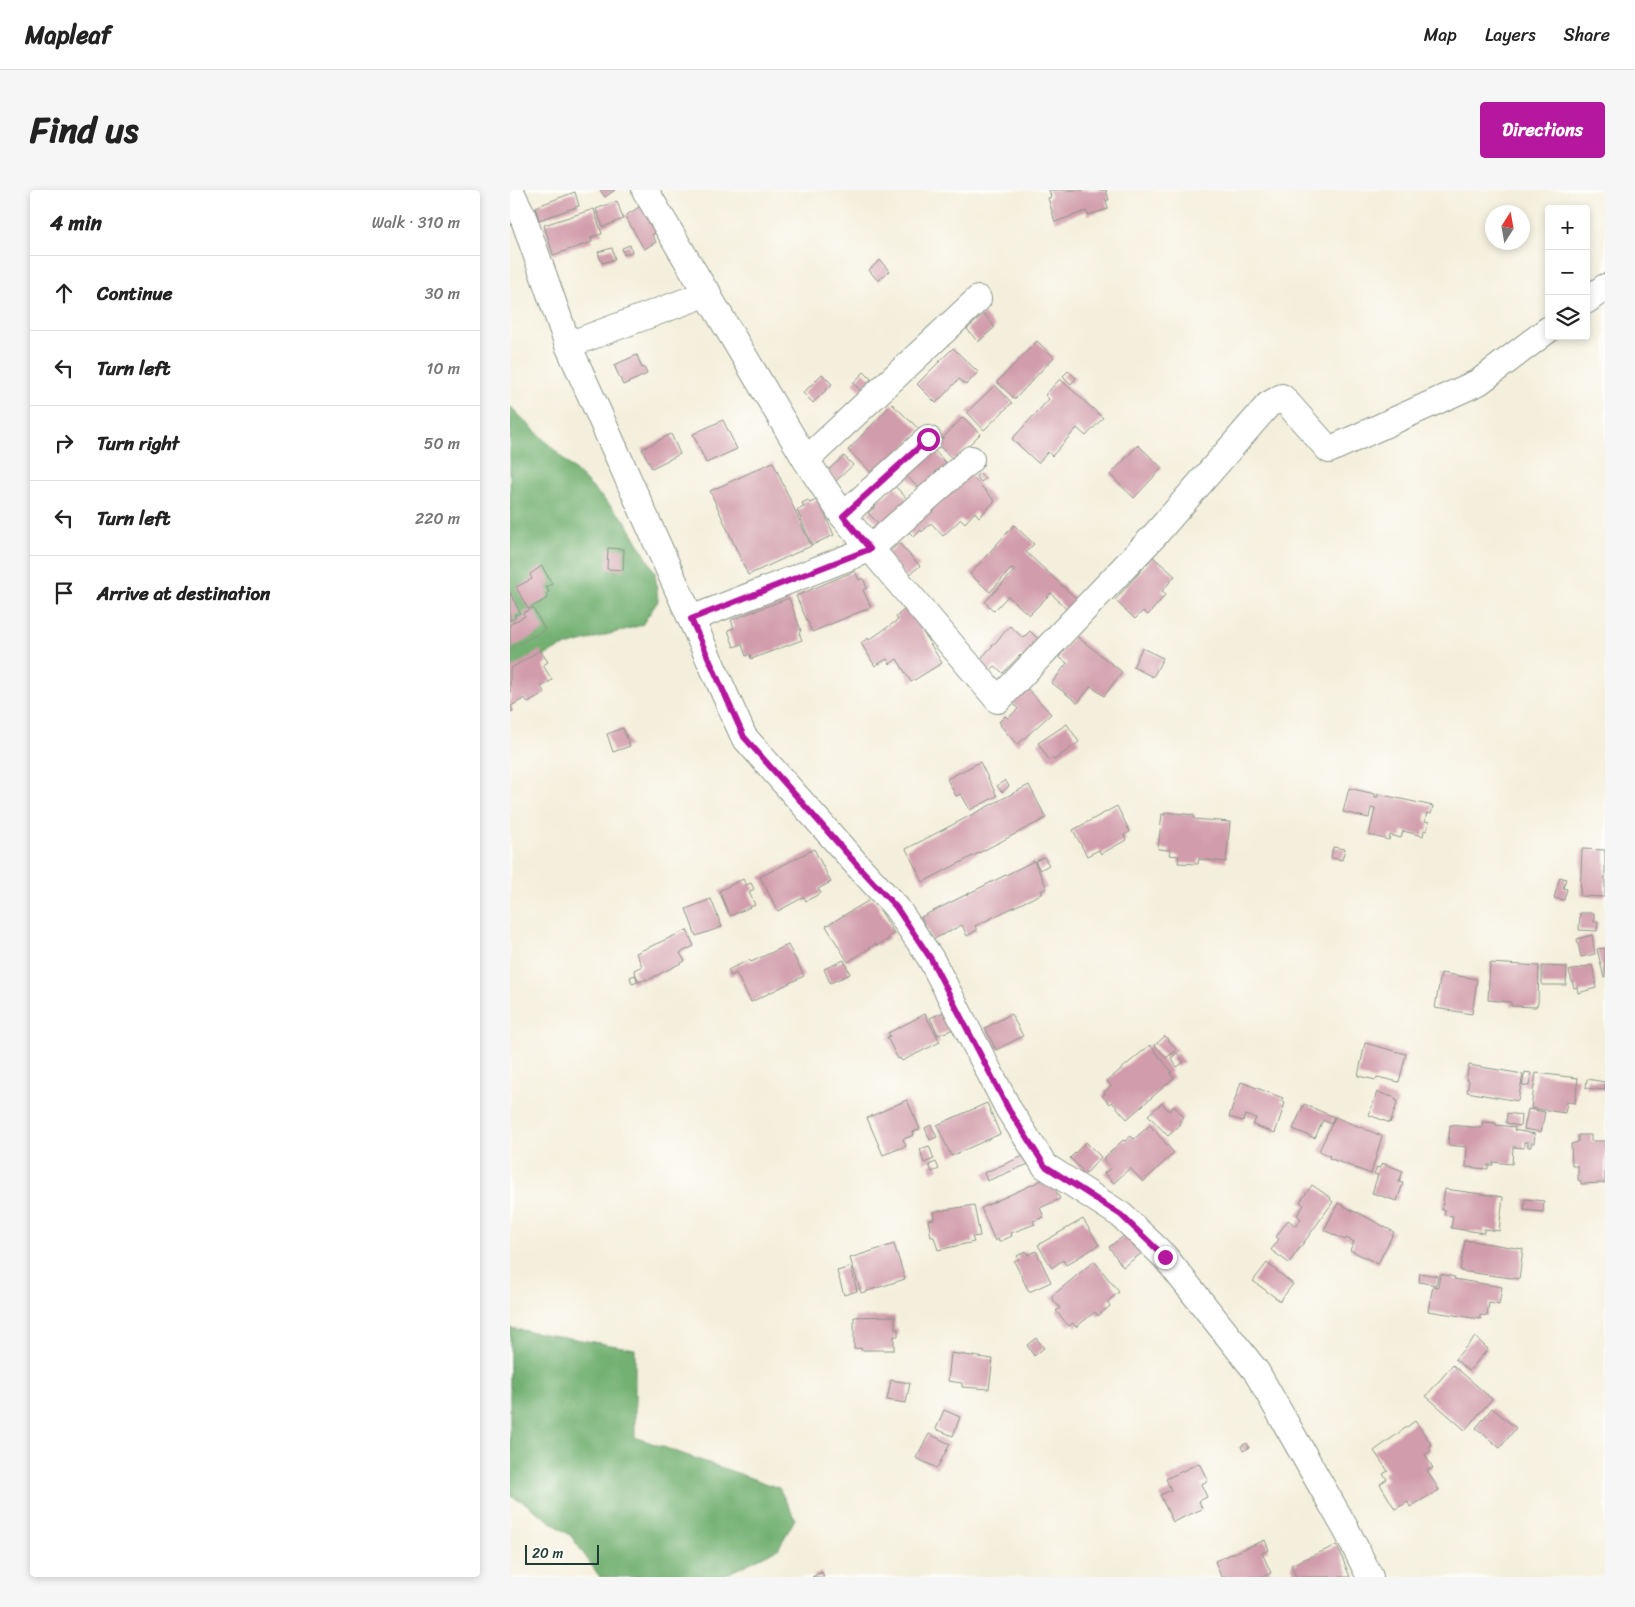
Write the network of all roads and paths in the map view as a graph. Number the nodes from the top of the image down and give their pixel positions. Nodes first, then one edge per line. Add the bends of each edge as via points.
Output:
1 (510, 190) edge
2 (645, 190) edge
3 (1605, 287) edge
4 (708, 294) junction
5 (1590, 298) edge
6 (978, 299) dead end
7 (1545, 333) edge
8 (568, 345) junction
9 (928, 439) dead end
10 (971, 459) dead end
11 (806, 460) junction
12 (843, 516) junction
13 (870, 549) junction
14 (691, 619) junction
15 (1370, 1577) edge

1 - 8 street via 522,214
2 - 4 street
3 - 5 street
4 - 8 street
4 - 11 street
6 - 11 street
7 - 13 street via 1479,382 1329,450 1282,397 1268,405 1154,536 998,700
8 - 14 street
9 - 12 street
10 - 13 street
11 - 12 street
12 - 13 street
13 - 14 street
14 - 15 street via 744,737 896,907 931,959 1009,1110 1045,1166 1121,1215 1165,1257 1197,1294 1256,1371

